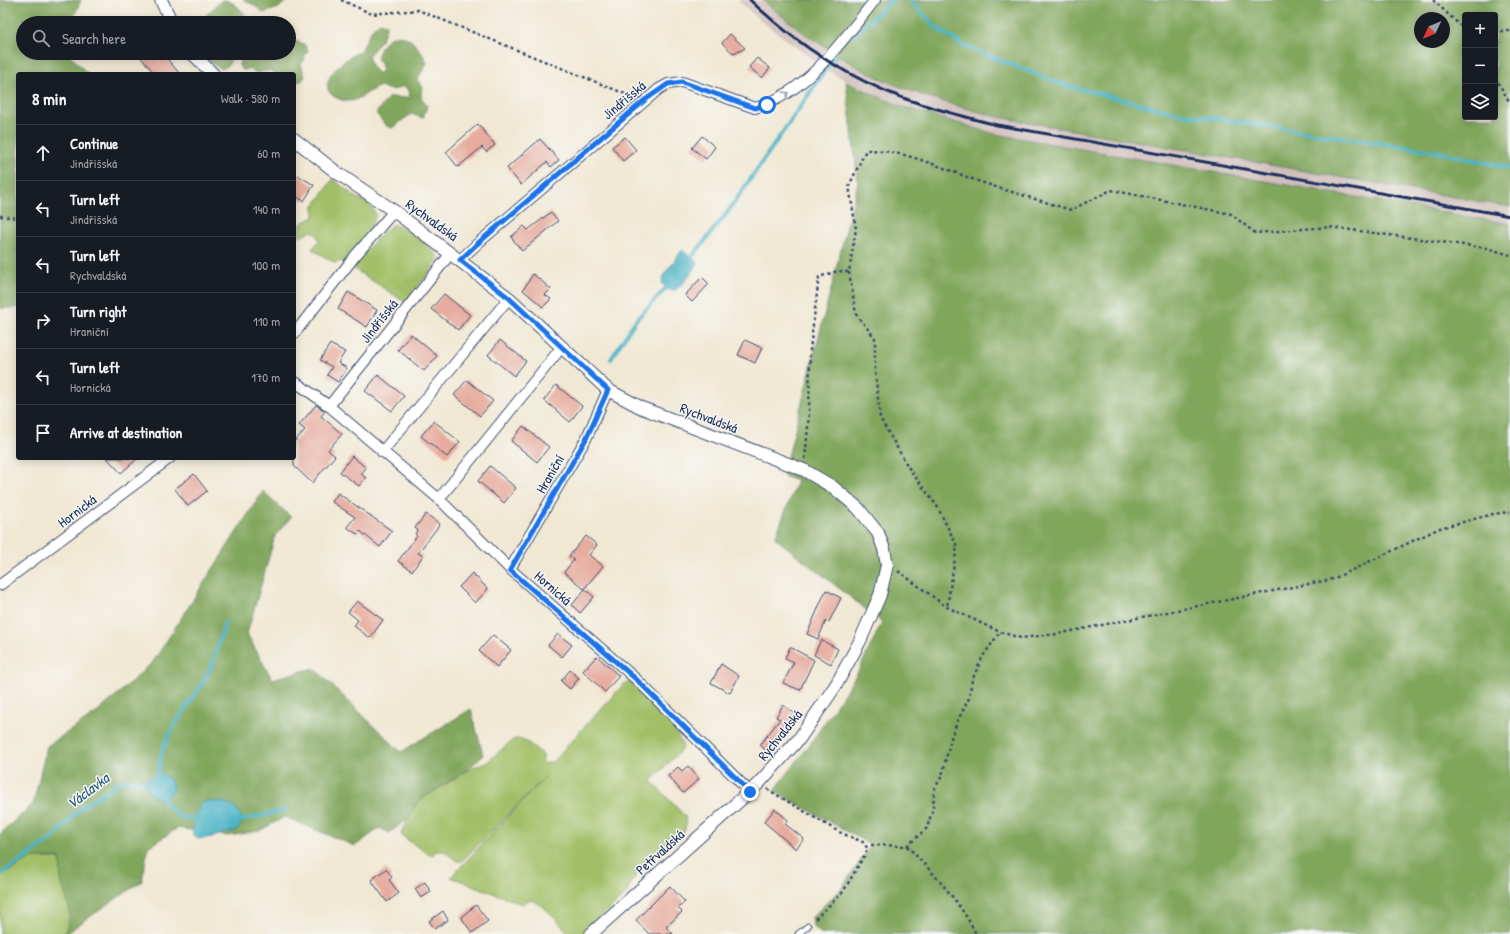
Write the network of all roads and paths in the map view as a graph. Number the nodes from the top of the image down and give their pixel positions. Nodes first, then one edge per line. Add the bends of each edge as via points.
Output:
1 (161, 0) edge
2 (341, 0) edge
3 (874, 0) edge
4 (1433, 0) edge
5 (169, 16) edge
6 (1462, 27) edge
7 (1498, 31) edge
8 (1510, 31) edge
9 (199, 60) edge
10 (211, 72) edge
11 (1498, 82) edge
12 (645, 100) junction
13 (1510, 103) edge
14 (296, 141) edge
15 (394, 211) junction
16 (0, 216) edge
17 (16, 218) edge
18 (1510, 255) edge
19 (456, 256) junction
20 (849, 272) junction
21 (509, 298) junction
22 (296, 331) edge
23 (561, 348) junction
24 (296, 382) edge
25 (608, 390) junction
26 (329, 406) junction
27 (382, 452) junction
28 (167, 460) edge
29 (804, 470) junction
30 (439, 499) junction
31 (1510, 512) edge
32 (887, 565) junction
33 (510, 570) junction
34 (0, 586) edge
35 (947, 607) junction
36 (1000, 632) junction
37 (750, 792) junction
38 (780, 797) dead end
39 (871, 845) dead end
40 (907, 846) junction
41 (808, 926) joint
42 (591, 934) edge
43 (798, 934) edge
44 (976, 934) edge

1 - 5 street
2 - 12 path via 372,14 418,10 628,96
12 -> 3 street, Jindřišská via 668,84 682,82 755,108 767,105 811,75
4 - 6 path
7 - 8 path
9 - 10 street
11 - 13 path
12 - 19 street, Jindřišská via 477,244
14 - 15 street, Rychvaldská via 336,172
15 - 19 street, Rychvaldská
15 - 22 street
16 - 17 path
18 - 20 path via 1487,248 1329,227 1255,233 1231,214 1111,190 1071,210 998,188 912,157 885,150 866,150 849,186 856,230
19 - 21 street, Rychvaldská
19 - 26 street, Jindřišská
20 - 29 path via 838,271 819,277 810,350 809,415
20 - 35 path via 856,314 875,338 880,418 910,470 936,506 957,546
21 - 23 street, Rychvaldská
21 - 27 street
23 - 25 street, Rychvaldská
23 - 30 street
24 - 26 street, Hornická
25 - 29 street, Rychvaldská via 642,408
25 - 33 street, Hraniční via 586,439
26 - 27 street, Hornická
27 - 30 street, Hornická
28 - 34 street, Hornická
29 - 32 street, Rychvaldská via 858,508 878,532
30 - 33 street, Hornická
31 - 36 path via 1492,514 1440,528 1333,579 1056,634 1021,638
32 - 35 path via 904,574
32 - 37 street, Rychvaldská via 880,595 860,641 836,685 799,739
33 - 37 street, Hornická via 637,680
35 - 36 path
36 - 40 path via 983,656 972,680 970,698 958,720 942,776 934,790 933,808 927,828
37 - 42 street, Petřvaldská
38 - 41 path via 839,832 863,842 868,848 843,892
39 - 40 path
40 - 44 path via 966,914
41 - 43 lane

